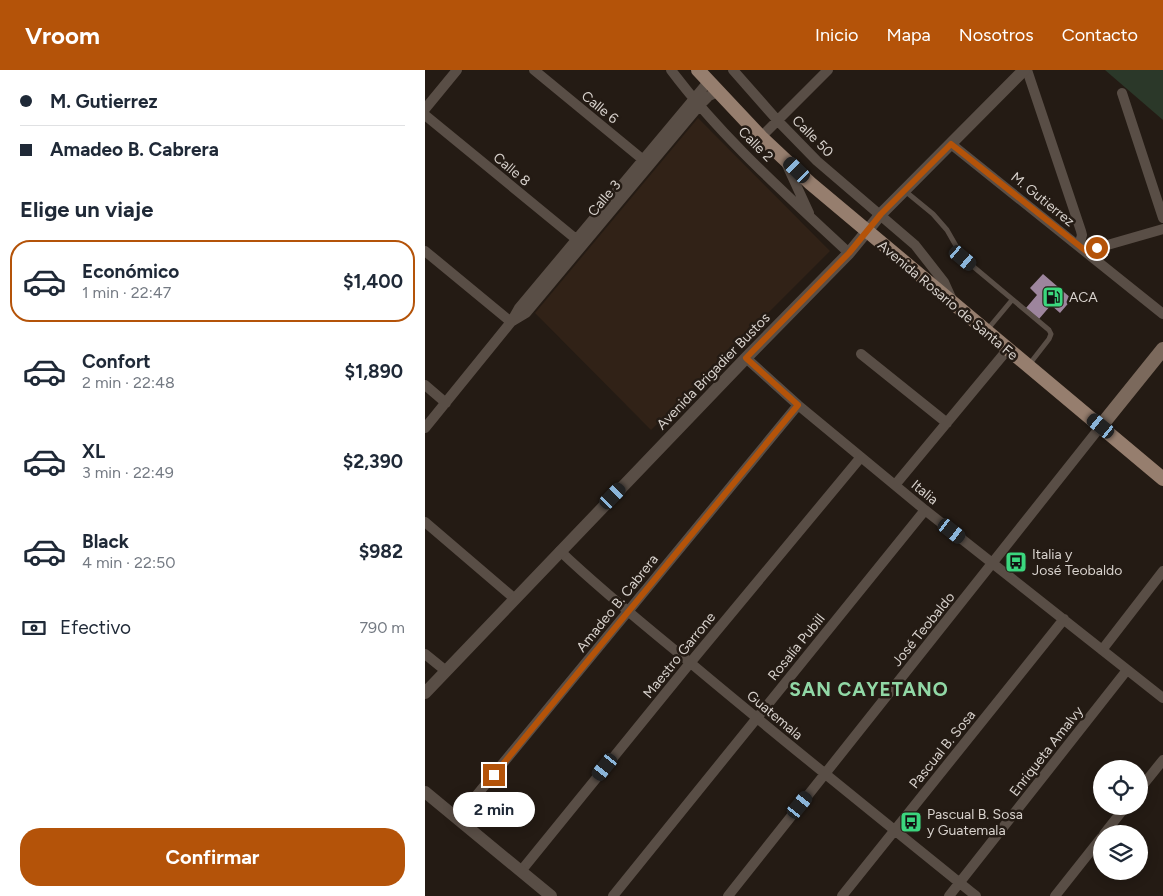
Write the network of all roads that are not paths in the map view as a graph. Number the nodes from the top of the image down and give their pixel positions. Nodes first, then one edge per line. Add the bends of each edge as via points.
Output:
1 (457, 70) edge
2 (533, 70) edge
3 (671, 70) edge
4 (698, 70) edge
5 (733, 70) edge
6 (828, 70) edge
7 (1025, 70) edge
8 (713, 87) junction
9 (1122, 93) dead end
10 (696, 103) junction
11 (425, 109) edge
12 (425, 115) edge
13 (778, 122) junction
14 (761, 137) junction
15 (951, 144) junction
16 (783, 157) junction
17 (646, 162) junction
18 (905, 191) junction
19 (881, 214) junction
20 (812, 218) junction
21 (1163, 218) edge
22 (1163, 229) edge
23 (867, 232) junction
24 (579, 242) junction
25 (1079, 246) junction
26 (425, 250) edge
27 (849, 253) junction
28 (1091, 255) junction
29 (1013, 300) junction
30 (953, 304) junction
31 (1163, 314) edge
32 (511, 322) junction
33 (986, 331) junction
34 (1163, 349) edge
35 (1007, 350) junction
36 (861, 354) dead end
37 (746, 358) junction
38 (1028, 366) junction
39 (425, 385) edge
40 (446, 403) junction
41 (798, 405) junction
42 (947, 423) junction
43 (1101, 426) junction
44 (425, 428) edge
45 (861, 457) junction
46 (1163, 479) edge
47 (895, 485) junction
48 (925, 510) junction
49 (425, 522) edge
50 (561, 551) junction
51 (993, 563) junction
52 (1163, 571) edge
53 (515, 599) junction
54 (628, 612) junction
55 (1064, 619) junction
56 (1102, 650) junction
57 (425, 654) edge
58 (690, 662) junction
59 (1127, 670) junction
60 (446, 671) junction
61 (425, 693) edge
62 (1163, 698) edge
63 (756, 718) junction
64 (1163, 760) edge
65 (825, 774) junction
66 (1148, 779) edge
67 (425, 792) edge
68 (1119, 815) edge
69 (457, 819) junction
70 (1111, 825) edge
71 (895, 830) junction
72 (1093, 848) edge
73 (521, 872) junction
74 (960, 883) junction
75 (551, 896) edge
76 (613, 896) edge
77 (728, 896) edge
78 (842, 896) edge
79 (949, 896) edge
80 (976, 896) edge
81 (1055, 896) edge

1 - 11 street
2 - 17 street, Calle 6
3 - 10 street, Calle 2
4 - 8 main road, Avenida Rosario de Santa Fe
5 - 13 street, Calle 50
6 - 13 street
7 - 15 street, Avenida Brigadier Bustos
7 - 25 street via 1081,231
8 - 10 street, Calle 3
8 - 14 main road, Avenida Rosario de Santa Fe
9 - 21 street
10 - 17 street, Calle 3
10 - 20 street, Calle 2
12 - 24 street, Calle 8
13 - 14 street
13 - 19 street, Calle 50 via 817,161
14 - 16 main road, Avenida Rosario de Santa Fe
15 - 18 street, Avenida Brigadier Bustos
15 - 25 street, M. Gutierrez
16 - 20 street
16 - 23 main road, Avenida Rosario de Santa Fe
17 - 24 street, Calle 3
18 - 19 street, Avenida Brigadier Bustos
18 - 29 lane via 943,224 963,258
19 - 23 street, Avenida Brigadier Bustos
19 - 30 street, Calle 50 via 915,245 944,282
20 - 27 street, Calle 2
22 - 28 street via 1097,248
23 - 27 street, Avenida Brigadier Bustos
23 - 30 main road, Avenida Rosario de Santa Fe
24 - 32 street, Calle 3 via 519,308
25 - 28 street, M. Gutierrez
26 - 32 street
27 - 37 street, Avenida Brigadier Bustos
28 - 31 street, M. Gutierrez
29 - 33 lane
29 - 38 lane via 1051,334
30 - 33 main road, Avenida Rosario de Santa Fe
32 - 40 street, Calle 3
33 - 35 main road, Avenida Rosario de Santa Fe
34 - 43 main road
35 - 38 main road, Avenida Rosario de Santa Fe
35 - 42 street
36 - 42 street
37 - 41 street, Italia
37 - 50 street, Avenida Brigadier Bustos
38 - 43 main road, Avenida Rosario de Santa Fe
39 - 40 street
40 - 44 street, Calle 3
41 - 45 street, Italia
41 - 54 street, Amadeo B. Cabrera
42 - 47 street
43 - 46 main road, Avenida Rosario de Santa Fe
43 - 51 street, José Teobaldo
45 - 47 street, Italia
45 - 58 street, Maestro Garrone
47 - 48 street, Italia
48 - 51 street, Italia
48 - 63 street, Rosalía Pubill
49 - 53 street
50 - 53 street, Avenida Brigadier Bustos
50 - 54 street, Guatemala
51 - 55 street, Italia
51 - 65 street, José Teobaldo
52 - 56 street
53 - 60 street, Avenida Brigadier Bustos
54 - 58 street, Guatemala
54 - 69 street, Amadeo B. Cabrera
55 - 56 street, Italia
55 - 71 street, Pascual B. Sosa
56 - 59 street, Italia
57 - 60 street
58 - 63 street, Guatemala
58 - 73 street, Maestro Garrone
59 - 62 street, Italia
59 - 74 street, Enriqueta Amalvy
60 - 61 street, Avenida Brigadier Bustos
63 - 65 street, Guatemala
63 - 76 street, Rosalía Pubill
64 - 66 street
65 - 71 street, Guatemala
65 - 77 street, José Teobaldo
67 - 69 street
68 - 70 street
69 - 73 street
71 - 74 street, Guatemala
71 - 78 street, Pascual B. Sosa
72 - 81 street
73 - 75 street
74 - 79 street, Enriqueta Amalvy
74 - 80 street, Guatemala

